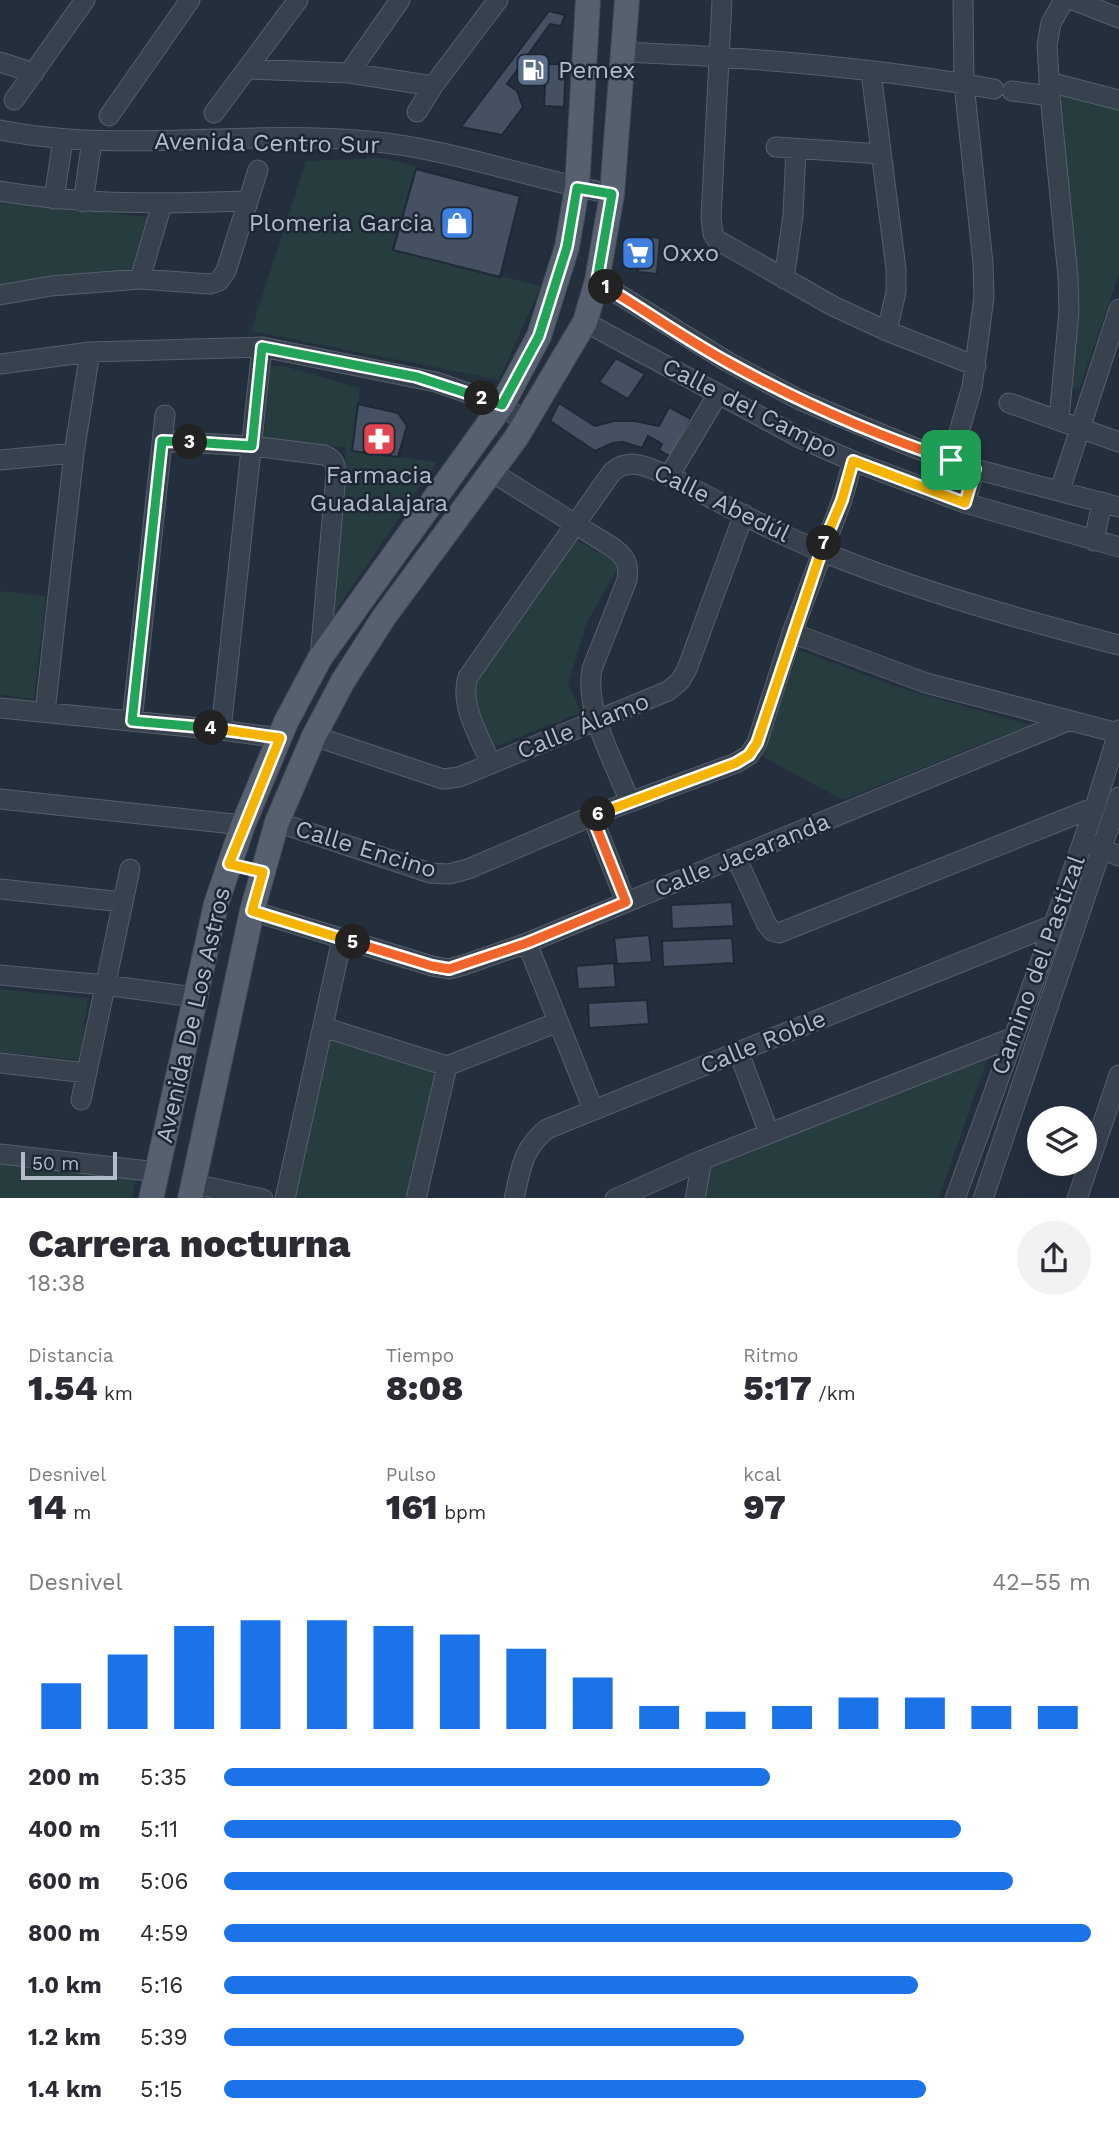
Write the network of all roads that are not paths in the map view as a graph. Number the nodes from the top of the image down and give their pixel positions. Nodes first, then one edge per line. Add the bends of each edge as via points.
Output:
1 (85, 0) edge
2 (190, 0) edge
3 (298, 0) edge
4 (400, 0) edge
5 (498, 0) edge
6 (588, 0) edge
7 (627, 0) edge
8 (722, 0) edge
9 (963, 0) edge
10 (1064, 0) edge
11 (1073, 0) edge
12 (1119, 18) edge
13 (624, 52) junction
14 (720, 56) junction
15 (0, 62) edge
16 (247, 69) junction
17 (871, 72) junction
18 (34, 73) junction
19 (349, 73) junction
20 (964, 84) junction
21 (433, 86) junction
22 (1050, 89) junction
23 (14, 100) dead end
24 (1119, 100) edge
25 (417, 112) dead end
26 (214, 113) dead end
27 (109, 116) dead end
28 (0, 130) edge
29 (63, 139) junction
30 (92, 141) junction
31 (776, 148) dead end
32 (796, 149) junction
33 (881, 154) junction
34 (258, 170) dead end
35 (577, 188) junction
36 (0, 191) edge
37 (612, 194) junction
38 (54, 199) junction
39 (83, 201) junction
40 (248, 201) junction
41 (162, 204) junction
42 (140, 279) junction
43 (784, 279) junction
44 (597, 281) junction
45 (0, 295) edge
46 (1119, 309) edge
47 (584, 323) junction
48 (887, 331) junction
49 (262, 347) junction
50 (90, 352) junction
51 (0, 364) edge
52 (976, 366) junction
53 (718, 394) junction
54 (1009, 403) dead end
55 (502, 405) junction
56 (165, 415) dead end
57 (1059, 419) junction
58 (525, 422) junction
59 (1078, 428) junction
60 (162, 441) junction
61 (1119, 442) edge
62 (252, 446) junction
63 (915, 448) junction
64 (74, 453) junction
65 (0, 460) edge
66 (951, 460) junction
67 (853, 461) junction
68 (975, 469) junction
69 (492, 472) junction
70 (669, 476) junction
71 (907, 481) junction
72 (1060, 490) junction
73 (965, 503) junction
74 (1111, 504) edge
75 (744, 514) junction
76 (575, 525) junction
77 (1094, 541) junction
78 (1119, 547) edge
79 (821, 551) junction
80 (792, 633) junction
81 (1119, 645) edge
82 (320, 658) junction
83 (0, 708) edge
84 (45, 712) junction
85 (597, 720) junction
86 (132, 721) junction
87 (1068, 721) junction
88 (222, 730) junction
89 (1119, 731) edge
90 (314, 736) junction
91 (280, 738) junction
92 (491, 764) junction
93 (1119, 797) edge
94 (0, 799) edge
95 (630, 802) junction
96 (1095, 807) junction
97 (592, 816) junction
98 (277, 822) junction
99 (243, 825) junction
100 (1092, 844) junction
101 (1119, 856) edge
102 (736, 857) junction
103 (229, 864) junction
104 (130, 869) dead end
105 (263, 872) junction
106 (0, 889) edge
107 (123, 902) junction
108 (626, 902) junction
109 (252, 911) junction
110 (1053, 925) junction
111 (342, 939) junction
112 (527, 943) junction
113 (0, 975) edge
114 (105, 985) junction
115 (194, 997) junction
116 (558, 1022) junction
117 (323, 1027) junction
118 (1014, 1037) junction
119 (739, 1053) junction
120 (0, 1063) edge
121 (447, 1066) junction
122 (86, 1073) junction
123 (1119, 1075) edge
124 (81, 1100) dead end
125 (593, 1108) junction
126 (769, 1133) junction
127 (0, 1154) edge
128 (702, 1160) junction
129 (157, 1172) junction
130 (192, 1191) edge
131 (151, 1198) edge
132 (254, 1198) edge
133 (285, 1198) edge
134 (415, 1198) edge
135 (514, 1198) edge
136 (617, 1198) edge
137 (695, 1198) edge
138 (954, 1198) edge
139 (983, 1198) edge
140 (1077, 1198) edge

1 - 18 street
2 - 27 street
3 - 16 street
4 - 19 street
5 - 21 street
6 - 35 main road, Avenida De Los Astros
7 - 13 main road, Avenida De Los Astros
8 - 14 street
9 - 20 street
10 - 22 street via 1051,23 1047,45
11 - 12 street
13 - 14 street
13 - 37 main road, Avenida De Los Astros
14 - 17 street
14 - 43 street via 711,227 717,240
15 - 18 street
16 - 19 street
16 - 26 street
17 - 20 street
17 - 33 street
18 - 23 street
19 - 21 street
20 - 22 street via 1003,90
20 - 52 street via 984,297
21 - 25 street
22 - 24 street
22 - 57 street via 1069,311
28 - 29 street, Avenida Centro Sur
29 - 30 street, Avenida Centro Sur
29 - 38 street
30 - 35 street, Avenida Centro Sur via 368,141 416,148
30 - 39 street
31 - 32 street
32 - 33 street
32 - 43 street
33 - 48 street via 896,269
34 - 40 street
35 - 37 street, Avenida Centro Sur
35 - 55 main road, Avenida De Los Astros via 567,247 539,336
36 - 38 street
37 - 44 main road, Avenida De Los Astros
38 - 39 street
39 - 41 street
40 - 41 street
40 - 42 street via 219,281
41 - 42 street
42 - 45 street
43 - 48 street
44 - 47 main road, Avenida De Los Astros
44 - 63 street, Calle del Campo via 740,369 800,400
46 - 59 street
47 - 53 street, Calle del Campo
47 - 58 main road, Avenida De Los Astros
48 - 52 street
49 - 50 street
49 - 55 street via 417,377
49 - 62 street
50 - 51 street
50 - 64 street
52 - 66 street
53 - 67 street, Calle del Campo
53 - 70 street
54 - 57 street
55 - 58 street
55 - 82 main road, Avenida De Los Astros
56 - 60 street
57 - 59 street
58 - 69 main road, Avenida De Los Astros
59 - 61 street
59 - 72 street
60 - 62 street
60 - 86 street
62 - 82 street via 324,455 336,464
62 - 88 street
63 - 66 street, Calle del Campo
63 - 71 street
64 - 65 street
64 - 84 street
66 - 68 street, Calle del Campo
67 - 71 street, Calle del Campo
67 - 79 street, Calle Encino
68 - 72 street, Calle del Campo
68 - 73 street
69 - 76 street
69 - 90 main road, Avenida De Los Astros via 384,617
70 - 75 street, Calle Abedúl
70 - 76 street, Calle Abedúl via 635,463 618,467
71 - 73 street, Calle del Campo
72 - 74 street, Calle del Campo
73 - 77 street, Calle del Campo
74 - 77 street
75 - 79 street, Calle Abedúl
75 - 85 street, Calle Álamo via 680,681 668,691
76 - 85 street via 615,549 629,567 589,684
76 - 92 street, Calle Abedúl via 468,677 466,703
77 - 78 street, Calle del Campo
79 - 80 street, Calle Encino
79 - 81 street, Calle Abedúl via 935,593
80 - 87 street via 926,683
80 - 95 street, Calle Encino via 757,743 749,755
82 - 91 main road, Avenida De Los Astros
83 - 84 street
84 - 86 street
85 - 92 street, Calle Álamo
85 - 95 street
86 - 88 street
87 - 89 street
87 - 102 street, Calle Jacaranda
88 - 91 street
89 - 96 street, Camino del Pastizal
90 - 92 street, Calle Álamo via 443,779
90 - 98 main road, Avenida De Los Astros
91 - 99 main road, Avenida De Los Astros
93 - 100 street, Camino del Pastizal
94 - 99 street
95 - 97 street, Calle Encino
96 - 100 street, Camino del Pastizal
96 - 102 street via 779,933 766,923
97 - 98 street, Calle Encino via 449,874 430,873
97 - 108 street
98 - 105 main road, Avenida De Los Astros
99 - 103 main road, Avenida De Los Astros
100 - 101 street
100 - 110 street, Camino del Pastizal
100 - 139 street, Camino del Pastizal
102 - 108 street, Calle Jacaranda
103 - 105 main road
103 - 115 main road, Avenida De Los Astros
104 - 107 street
105 - 109 main road, Avenida De Los Astros
106 - 107 street
107 - 114 street
108 - 112 street, Calle Jacaranda
109 - 111 street, Calle Jacaranda
109 - 130 main road, Avenida De Los Astros
110 - 118 street, Camino del Pastizal
110 - 119 street, Calle Roble
111 - 112 street, Calle Jacaranda via 449,969
111 - 117 street
112 - 116 street
113 - 114 street
114 - 115 street
114 - 122 street
115 - 129 main road, Avenida De Los Astros
116 - 121 street
116 - 125 street
117 - 121 street
117 - 133 street
118 - 126 street
118 - 138 street, Camino del Pastizal
119 - 125 street, Calle Roble
119 - 126 street
120 - 122 street
121 - 134 street
122 - 124 street
123 - 140 street
125 - 135 street, Calle Roble via 532,1141
126 - 128 street
127 - 129 street
128 - 136 street
128 - 137 street
129 - 131 main road, Avenida De Los Astros
130 - 132 street

